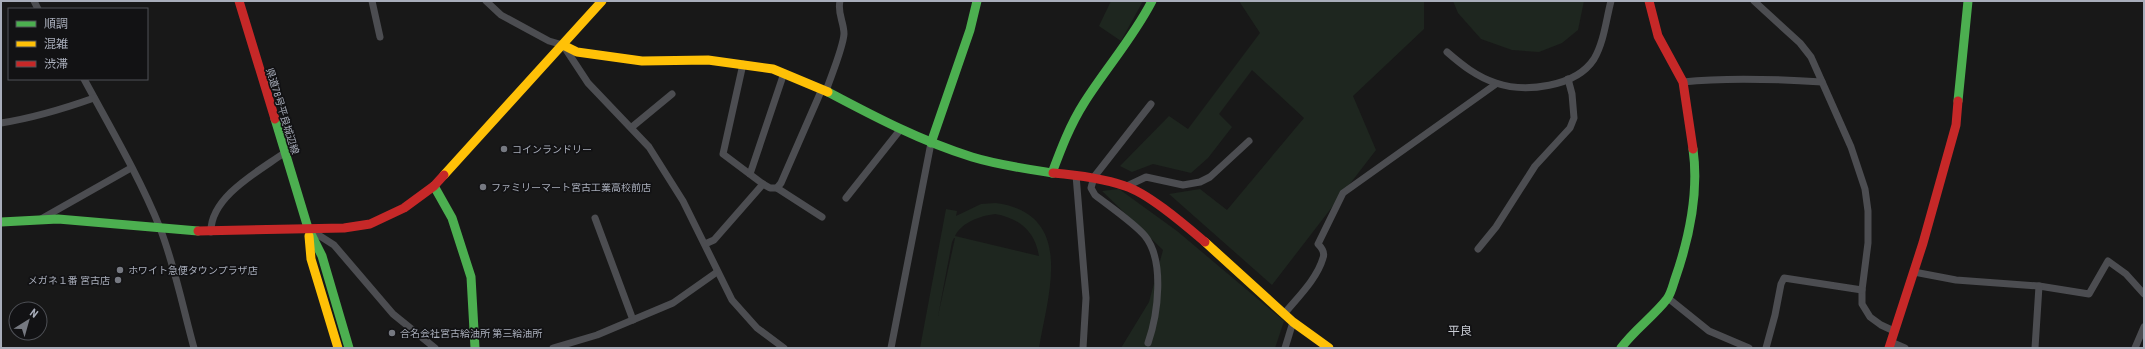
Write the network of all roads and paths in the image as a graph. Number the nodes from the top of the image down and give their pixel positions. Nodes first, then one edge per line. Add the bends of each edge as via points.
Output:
1 (239, 1) edge
2 (372, 1) edge
3 (486, 1) edge
4 (602, 1) edge
5 (840, 1) edge
6 (977, 1) edge
7 (1152, 1) edge
8 (1611, 1) edge
9 (1649, 1) edge
10 (1754, 1) edge
11 (1968, 1) edge
12 (380, 37) dead end
13 (563, 45) junction
14 (1447, 52) dead end
15 (743, 64) junction
16 (784, 73) junction
17 (1568, 79) junction
18 (85, 80) edge
19 (1683, 82) junction
20 (1822, 82) junction
21 (1496, 84) junction
22 (824, 90) junction
23 (672, 94) dead end
24 (94, 98) junction
25 (1151, 104) dead end
26 (1, 123) edge
27 (632, 127) junction
28 (900, 130) junction
29 (1249, 141) dead end
30 (930, 143) junction
31 (284, 152) junction
32 (131, 168) junction
33 (1052, 173) junction
34 (750, 174) junction
35 (1076, 175) junction
36 (1094, 177) junction
37 (763, 184) junction
38 (434, 186) junction
39 (1128, 186) junction
40 (777, 188) junction
41 (846, 198) dead end
42 (822, 217) dead end
43 (595, 218) dead end
44 (39, 220) junction
45 (1, 222) edge
46 (160, 228) junction
47 (308, 228) junction
48 (211, 232) junction
49 (705, 244) junction
50 (1478, 248) dead end
51 (717, 272) junction
52 (1914, 272) junction
53 (2038, 286) junction
54 (1862, 290) junction
55 (2143, 291) edge
56 (1668, 298) junction
57 (1284, 314) junction
58 (633, 320) junction
59 (1293, 322) junction
60 (2144, 326) edge
61 (1894, 331) junction
62 (1148, 343) dead end
63 (1890, 345) edge
64 (194, 348) edge
65 (338, 348) edge
66 (349, 348) edge
67 (435, 348) edge
68 (475, 348) edge
69 (553, 348) edge
70 (784, 348) edge
71 (891, 348) edge
72 (1083, 348) edge
73 (1285, 348) edge
74 (1329, 348) edge
75 (1621, 348) edge
76 (1749, 348) edge
77 (1766, 348) edge
78 (1905, 348) edge
79 (2035, 348) edge
80 (2135, 348) edge

1 - 31 street, 県道78号平良城辺線
2 - 12 street
3 - 13 street via 501,15 549,41
4 - 13 street
5 - 22 street via 839,14 844,26 844,36
6 - 30 street via 970,30
7 - 33 street via 1116,61 1091,92 1077,115
8 - 17 street via 1598,52 1586,68
9 - 19 street via 1658,36
10 - 20 street via 1800,43 1811,58
11 - 52 street via 1956,125
13 - 15 street via 577,52 642,61 708,60
13 - 27 street via 588,83
13 - 38 street
14 - 21 street via 1463,66
15 - 16 street
15 - 34 street via 723,154
16 - 22 street
16 - 34 street
17 - 21 street via 1541,87
17 - 50 street via 1574,118 1570,128 1535,166 1496,226
18 - 24 street
19 - 20 street via 1776,79
19 - 56 street via 1694,157 1693,195 1690,225
20 - 54 street via 1851,147 1865,189 1868,243
21 - 57 street via 1343,193 1318,244 1324,253 1323,258 1315,274
22 - 28 street
22 - 40 street
23 - 27 street
24 - 26 street via 60,110
24 - 32 street
25 - 36 street
27 - 49 street via 672,182
28 - 30 street
28 - 41 street
29 - 39 street via 1210,177 1200,182 1183,185 1146,177
30 - 33 street via 974,158
30 - 71 street
31 - 47 street, 県道78号平良城辺線
31 - 48 street via 227,194 211,224
32 - 44 street
32 - 46 street
33 - 35 street
34 - 37 street
35 - 36 street
35 - 72 street via 1086,298
36 - 39 street
36 - 62 street via 1091,188 1095,195 1143,234 1151,245 1155,258 1157,301 1154,328
37 - 40 street
37 - 49 street via 714,240
38 - 47 street via 404,208 370,224 344,228
38 - 68 street via 452,218 471,277
39 - 57 street via 1191,230
40 - 42 street
43 - 58 street
44 - 45 street
44 - 46 street via 58,219
46 - 48 street
46 - 64 street via 180,291
47 - 48 street
47 - 65 street, 県道78号平良城辺線 via 311,259
47 - 66 street, 県道78号平良城辺線 via 322,256
47 - 67 street via 334,246 394,314
49 - 51 street
51 - 58 street via 673,303
51 - 70 street via 727,293 739,309 757,328
52 - 53 street via 1956,280
52 - 61 street
53 - 55 street via 2089,294 2108,261
53 - 79 street
54 - 61 street via 1862,304 1870,317
54 - 77 street via 1784,278
56 - 75 street via 1632,333
56 - 76 street via 1709,331
57 - 59 street
58 - 69 street via 597,335
59 - 73 street
59 - 74 street
60 - 80 street
61 - 63 street
63 - 78 street

